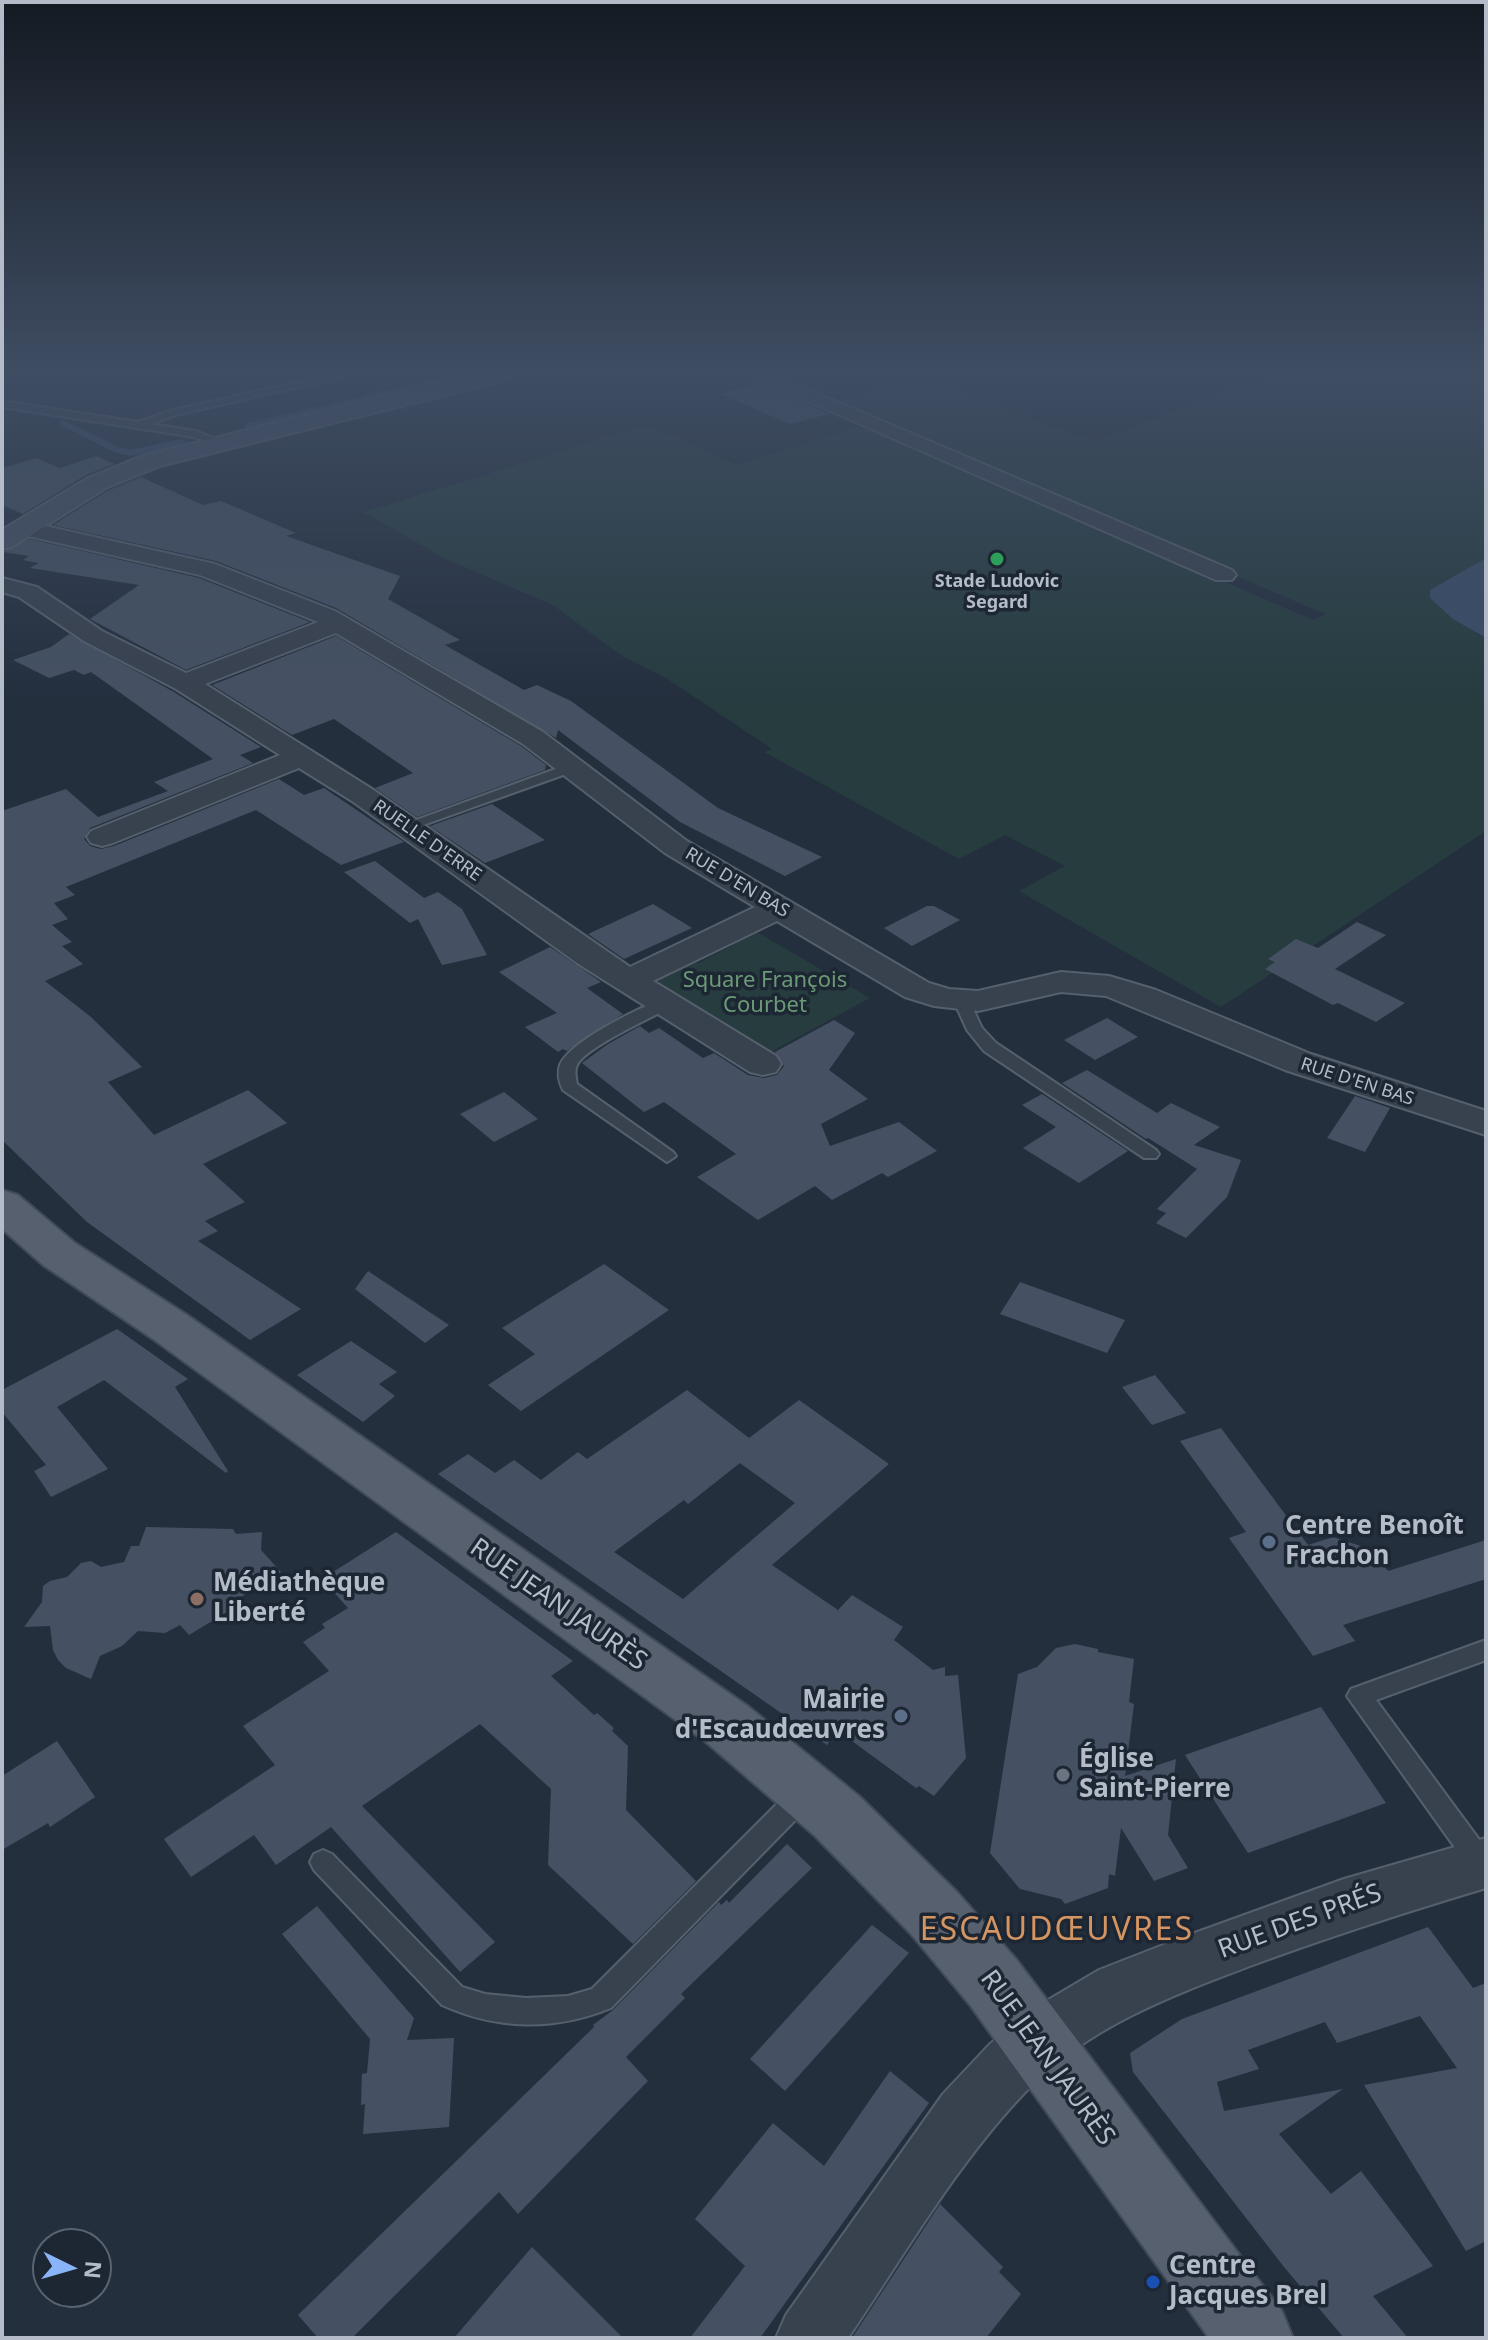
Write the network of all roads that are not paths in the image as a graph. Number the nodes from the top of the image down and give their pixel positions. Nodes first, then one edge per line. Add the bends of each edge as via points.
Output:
1 (96, 483) edge
2 (1010, 483) edge
3 (14, 527) edge
4 (1224, 575) dead end
5 (2, 585) edge
6 (338, 623) junction
7 (185, 683) junction
8 (301, 757) junction
9 (572, 767) junction
10 (407, 826) junction
11 (102, 837) dead end
12 (778, 908) junction
13 (628, 981) junction
14 (962, 1001) junction
15 (667, 1003) junction
16 (763, 1064) dead end
17 (1486, 1123) edge
18 (1150, 1154) dead end
19 (667, 1156) dead end
20 (2, 1205) edge
21 (1486, 1650) edge
22 (808, 1790) junction
23 (323, 1862) dead end
24 (1484, 1863) edge
25 (1037, 2043) junction
26 (809, 2338) edge
27 (1255, 2338) edge

1 - 3 street
2 - 4 street
3 - 6 street, RUE D'EN BAS via 217,572
5 - 7 street, RUELLE D'ERRE via 28,592 93,636
6 - 7 street
6 - 9 street, RUE D'EN BAS via 533,738
7 - 8 street, RUELLE D'ERRE
8 - 10 street, RUELLE D'ERRE
8 - 11 street
9 - 10 lane
9 - 12 street, RUE D'EN BAS via 676,847
10 - 13 street, RUELLE D'ERRE
12 - 13 street
12 - 14 street, RUE D'EN BAS via 917,990
13 - 15 street, RUELLE D'ERRE
14 - 17 street, RUE D'EN BAS via 992,1000 1061,982 1109,986 1313,1068
14 - 18 lane via 990,1047
15 - 16 street, RUELLE D'ERRE
15 - 19 lane via 576,1055 567,1070 569,1086
20 - 22 main road, RUE JEAN JAURÈS via 59,1254 170,1327 728,1725
21 - 24 lane via 1359,1696
22 - 23 lane via 601,1999 578,2007 491,2010 464,2003
22 - 25 main road, RUE JEAN JAURÈS via 934,1913
24 - 25 street, RUE DES PRÉS via 1344,1905 1146,1979 1093,2004
25 - 26 street, RUE DES PRÉS via 964,2115
25 - 27 main road, RUE JEAN JAURÈS

